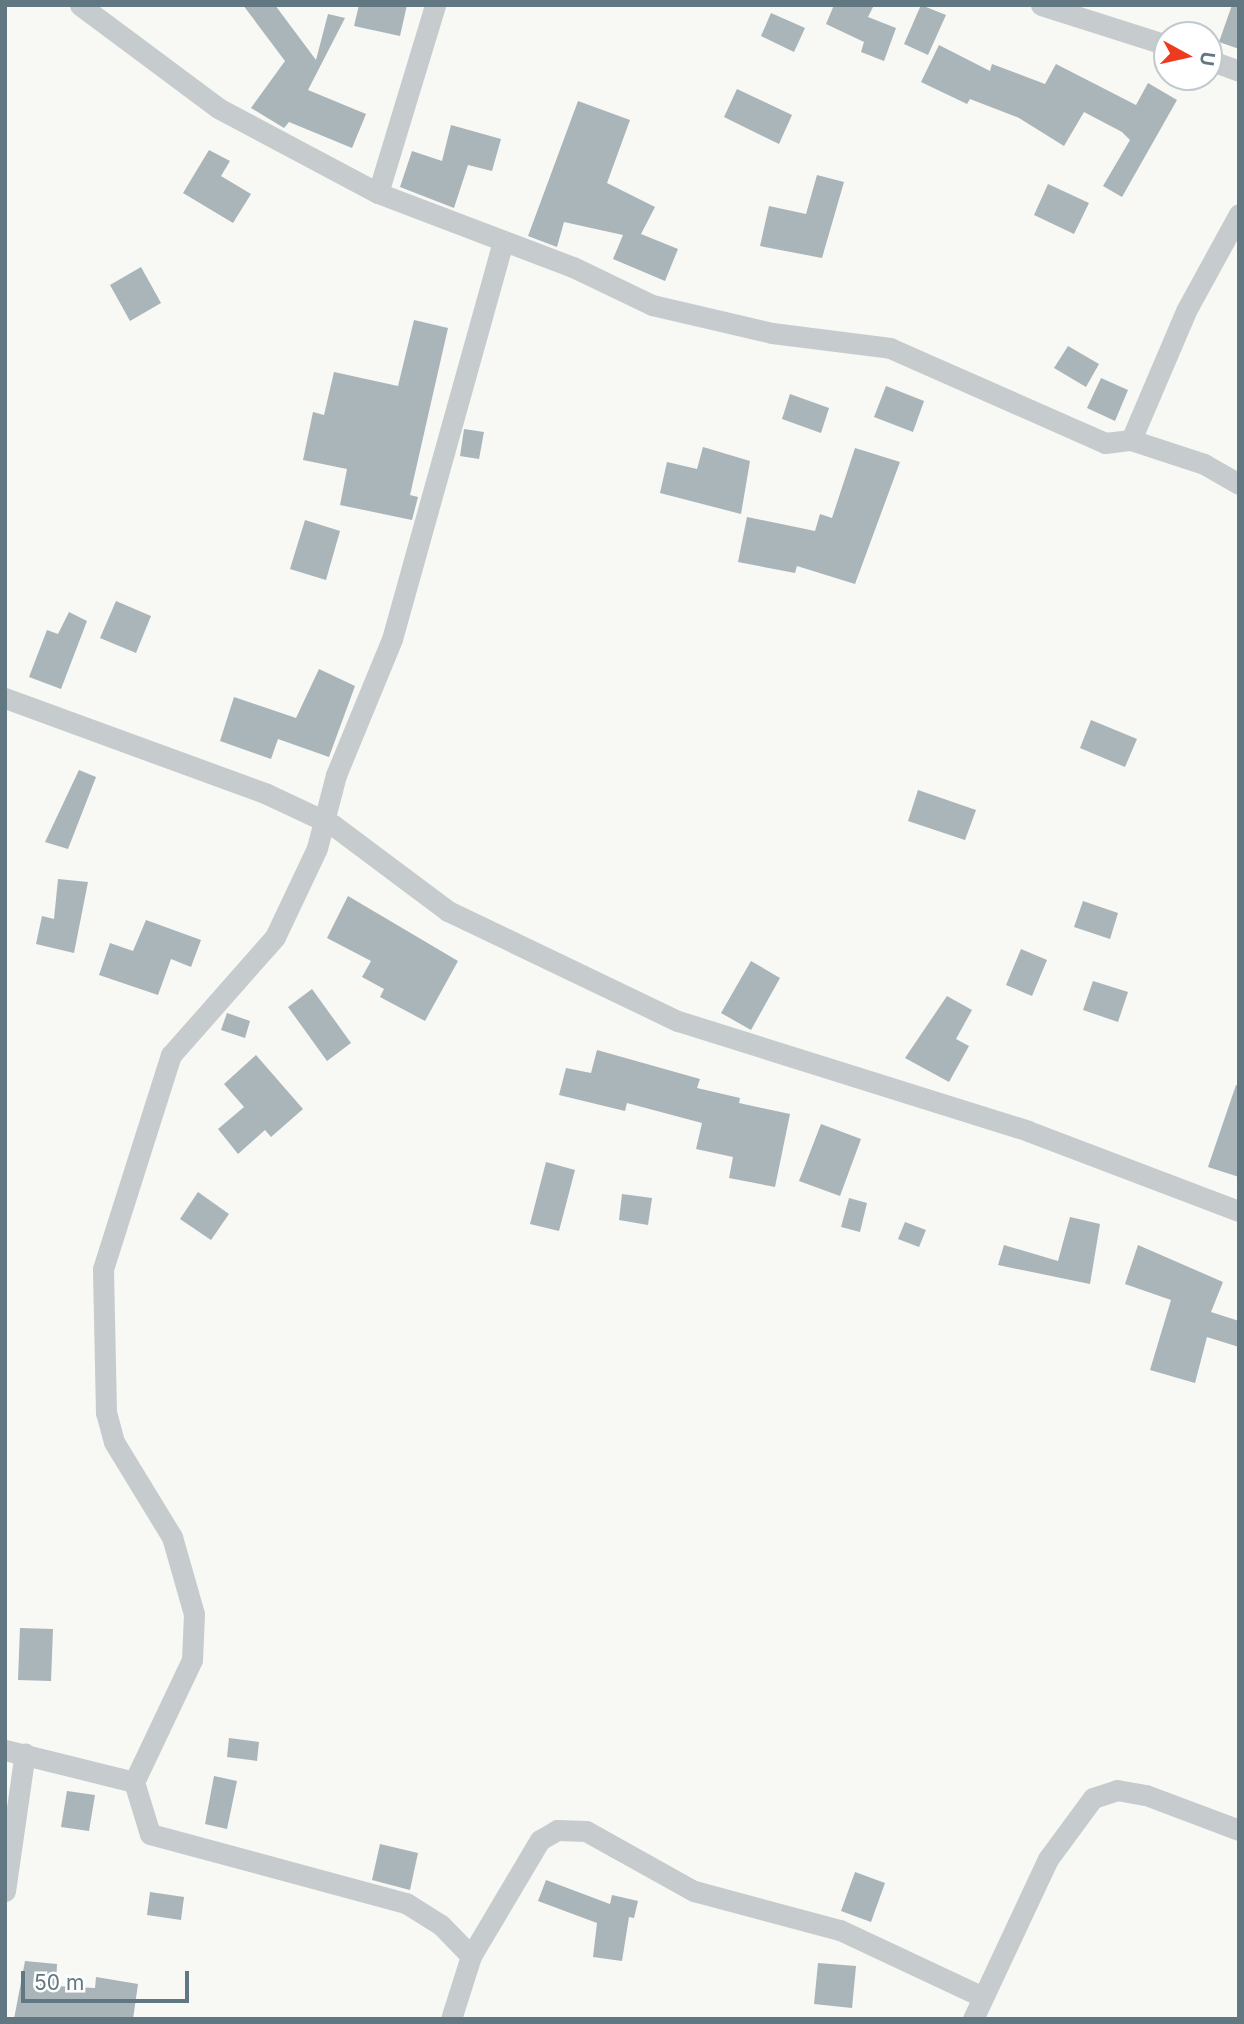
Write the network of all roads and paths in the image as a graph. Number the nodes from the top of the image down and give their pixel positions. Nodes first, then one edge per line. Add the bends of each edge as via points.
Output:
1 (80, 5) edge
2 (435, 5) edge
3 (1041, 5) edge
4 (1153, 41) edge
5 (378, 193) junction
6 (1239, 214) edge
7 (503, 242) junction
8 (1131, 440) junction
9 (1239, 484) edge
10 (5, 698) edge
11 (322, 820) junction
12 (1239, 1211) edge
13 (15, 1751) edge
14 (134, 1782) junction
15 (1239, 1830) edge
16 (5, 1891) edge
17 (471, 1956) junction
18 (981, 1996) junction
19 (451, 2019) edge
20 (973, 2019) edge

1 - 5 street via 218,108
2 - 5 street
3 - 4 street
5 - 7 street
6 - 8 street via 1187,309
7 - 8 street via 573,267 652,305 772,332 890,348 1105,443
7 - 11 street via 392,639
8 - 9 street via 1204,464
10 - 11 street
11 - 12 street via 448,911 678,1020 1028,1132
11 - 14 street via 317,848 275,937 171,1055 103,1269 106,1413 114,1442 172,1537 194,1614 192,1660
13 - 14 street
13 - 16 street
14 - 17 street via 150,1834 406,1903
15 - 18 street via 1146,1795 1117,1790 1093,1798 1048,1859
17 - 18 street via 540,1840 557,1830 586,1831 694,1891 840,1930
17 - 19 street
18 - 20 street

